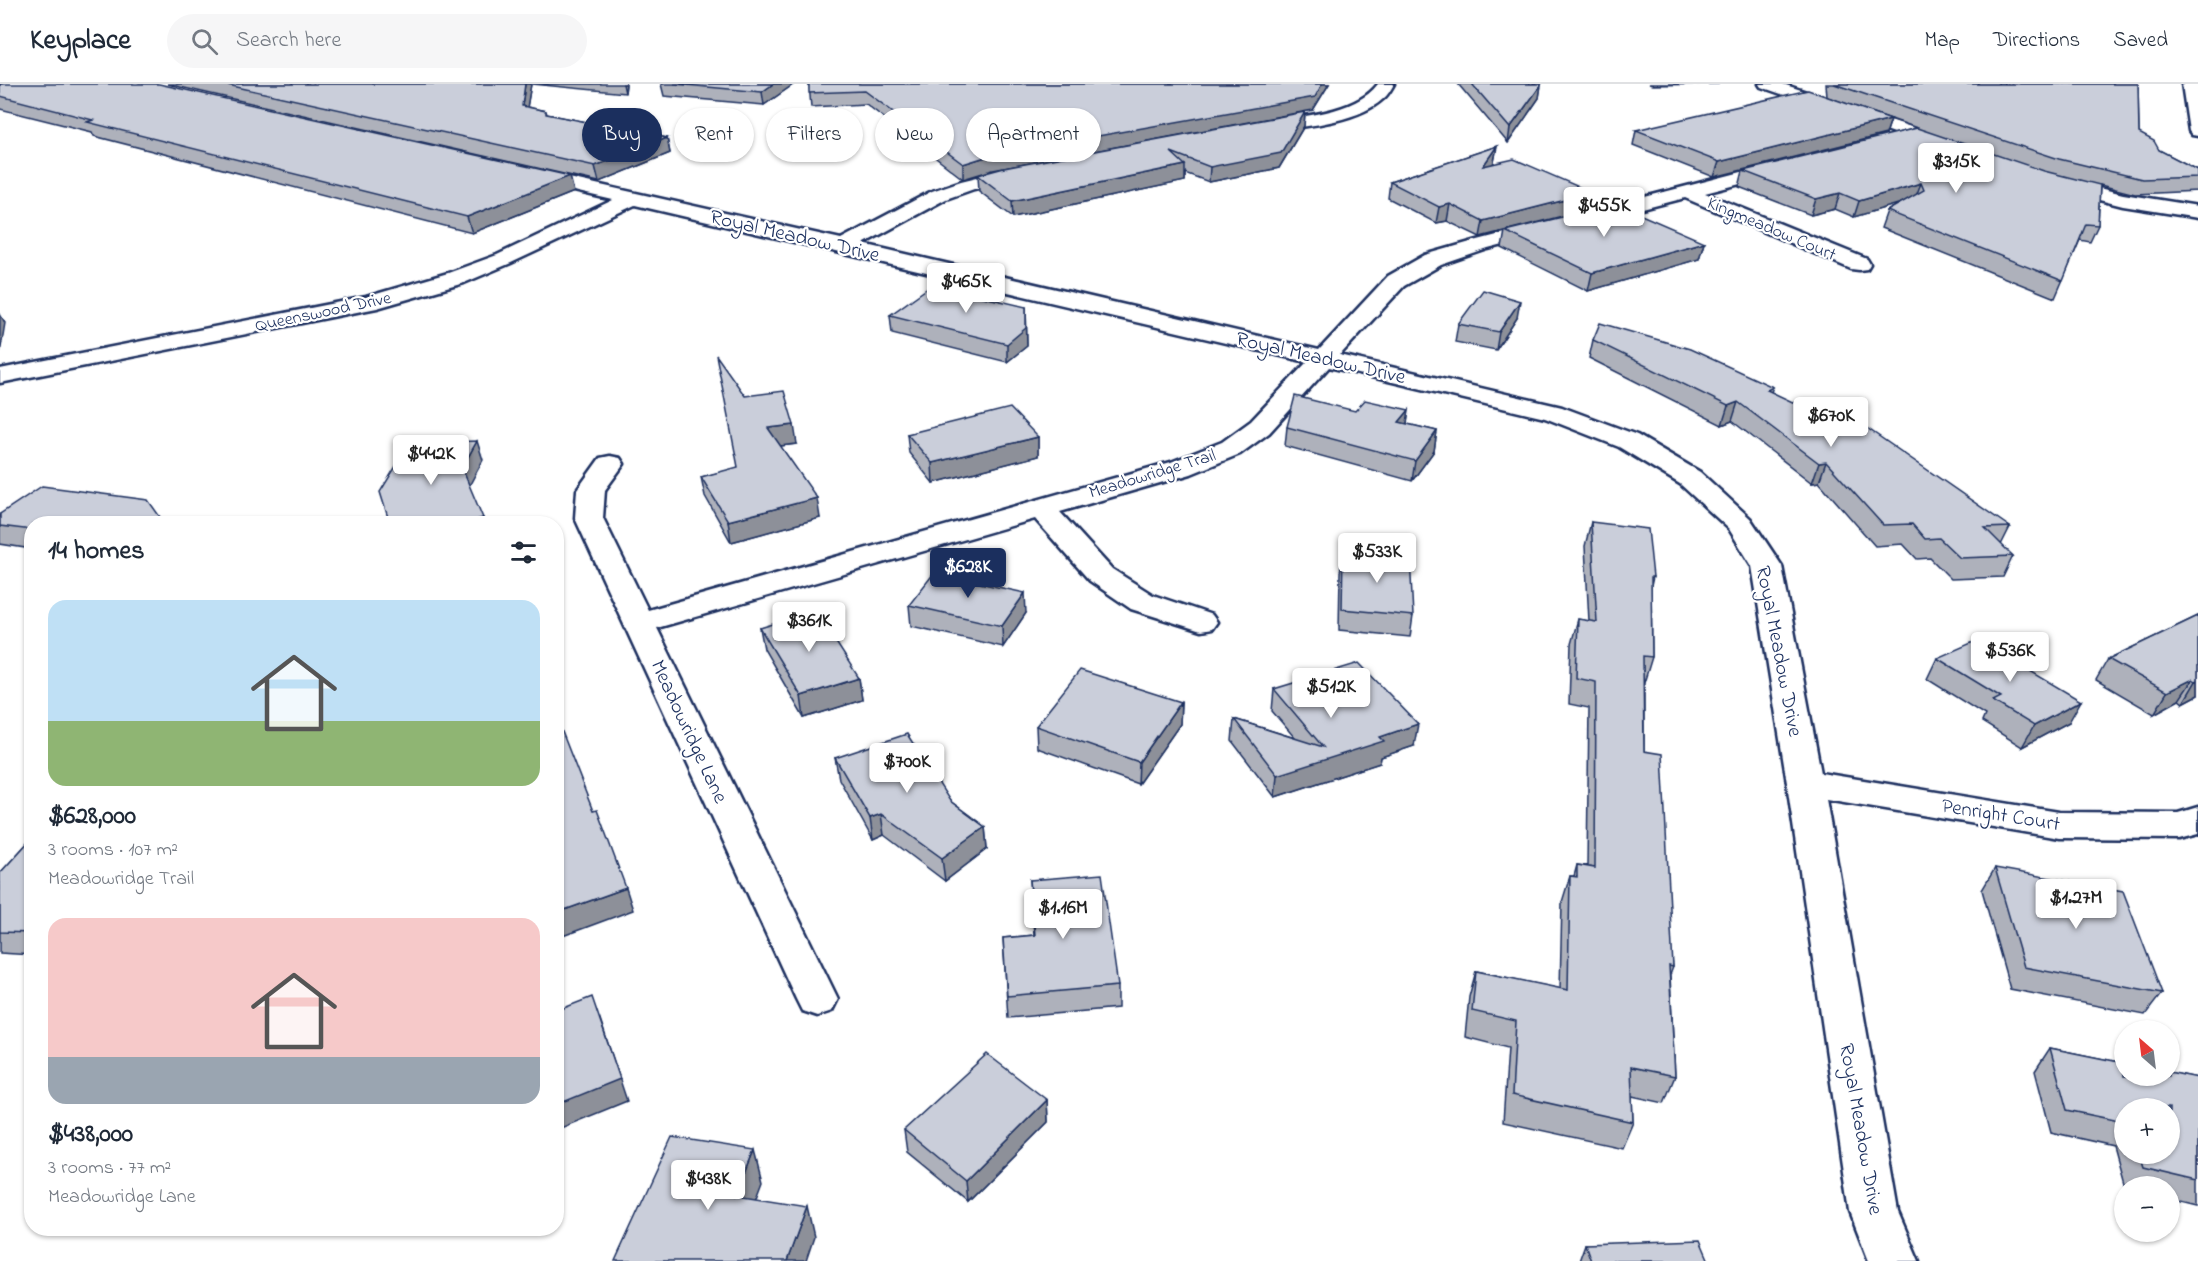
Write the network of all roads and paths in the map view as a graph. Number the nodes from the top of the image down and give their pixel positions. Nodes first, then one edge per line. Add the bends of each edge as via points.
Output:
1 (1767, 84) edge
2 (2190, 84) edge
3 (1385, 86) edge
4 (1246, 130) edge
5 (2198, 131) edge
6 (1914, 134) junction
7 (1868, 146) edge
8 (1969, 153) edge
9 (1811, 160) edge
10 (505, 170) edge
11 (1035, 170) edge
12 (2034, 176) edge
13 (1686, 192) junction
14 (631, 199) junction
15 (2198, 212) edge
16 (844, 246) junction
17 (1859, 264) dead end
18 (1323, 357) junction
19 (0, 376) edge
20 (610, 464) dead end
21 (1040, 507) junction
22 (1201, 622) dead end
23 (638, 623) junction
24 (1805, 783) junction
25 (2198, 820) edge
26 (817, 999) dead end
27 (1894, 1261) edge

1 - 6 street
2 - 5 street
3 - 4 street via 1376,98 1354,109
6 - 7 street
6 - 8 street
9 - 13 street, Meadowridge Trail
10 - 14 street, Royal Meadow Drive
11 - 16 street via 939,195
12 - 15 street via 2123,200
13 - 17 street, Kingmeadow Court
13 - 18 street, Meadowridge Trail via 1433,260 1396,281
14 - 16 street, Royal Meadow Drive
14 - 19 street, Queenswood Drive via 504,259 456,278 369,303
16 - 18 street, Royal Meadow Drive
18 - 21 street, Meadowridge Trail via 1260,427 1231,448 1181,468
18 - 24 street, Royal Meadow Drive via 1553,412 1628,441 1690,478 1740,524 1767,566
20 - 23 street, Meadowridge Lane via 591,490 589,518
21 - 22 street via 1101,575 1142,602
21 - 23 street, Meadowridge Trail
23 - 26 street, Meadowridge Lane
24 - 25 street, Penright Court via 2059,825 2179,826
24 - 27 street, Royal Meadow Drive via 1874,1212

